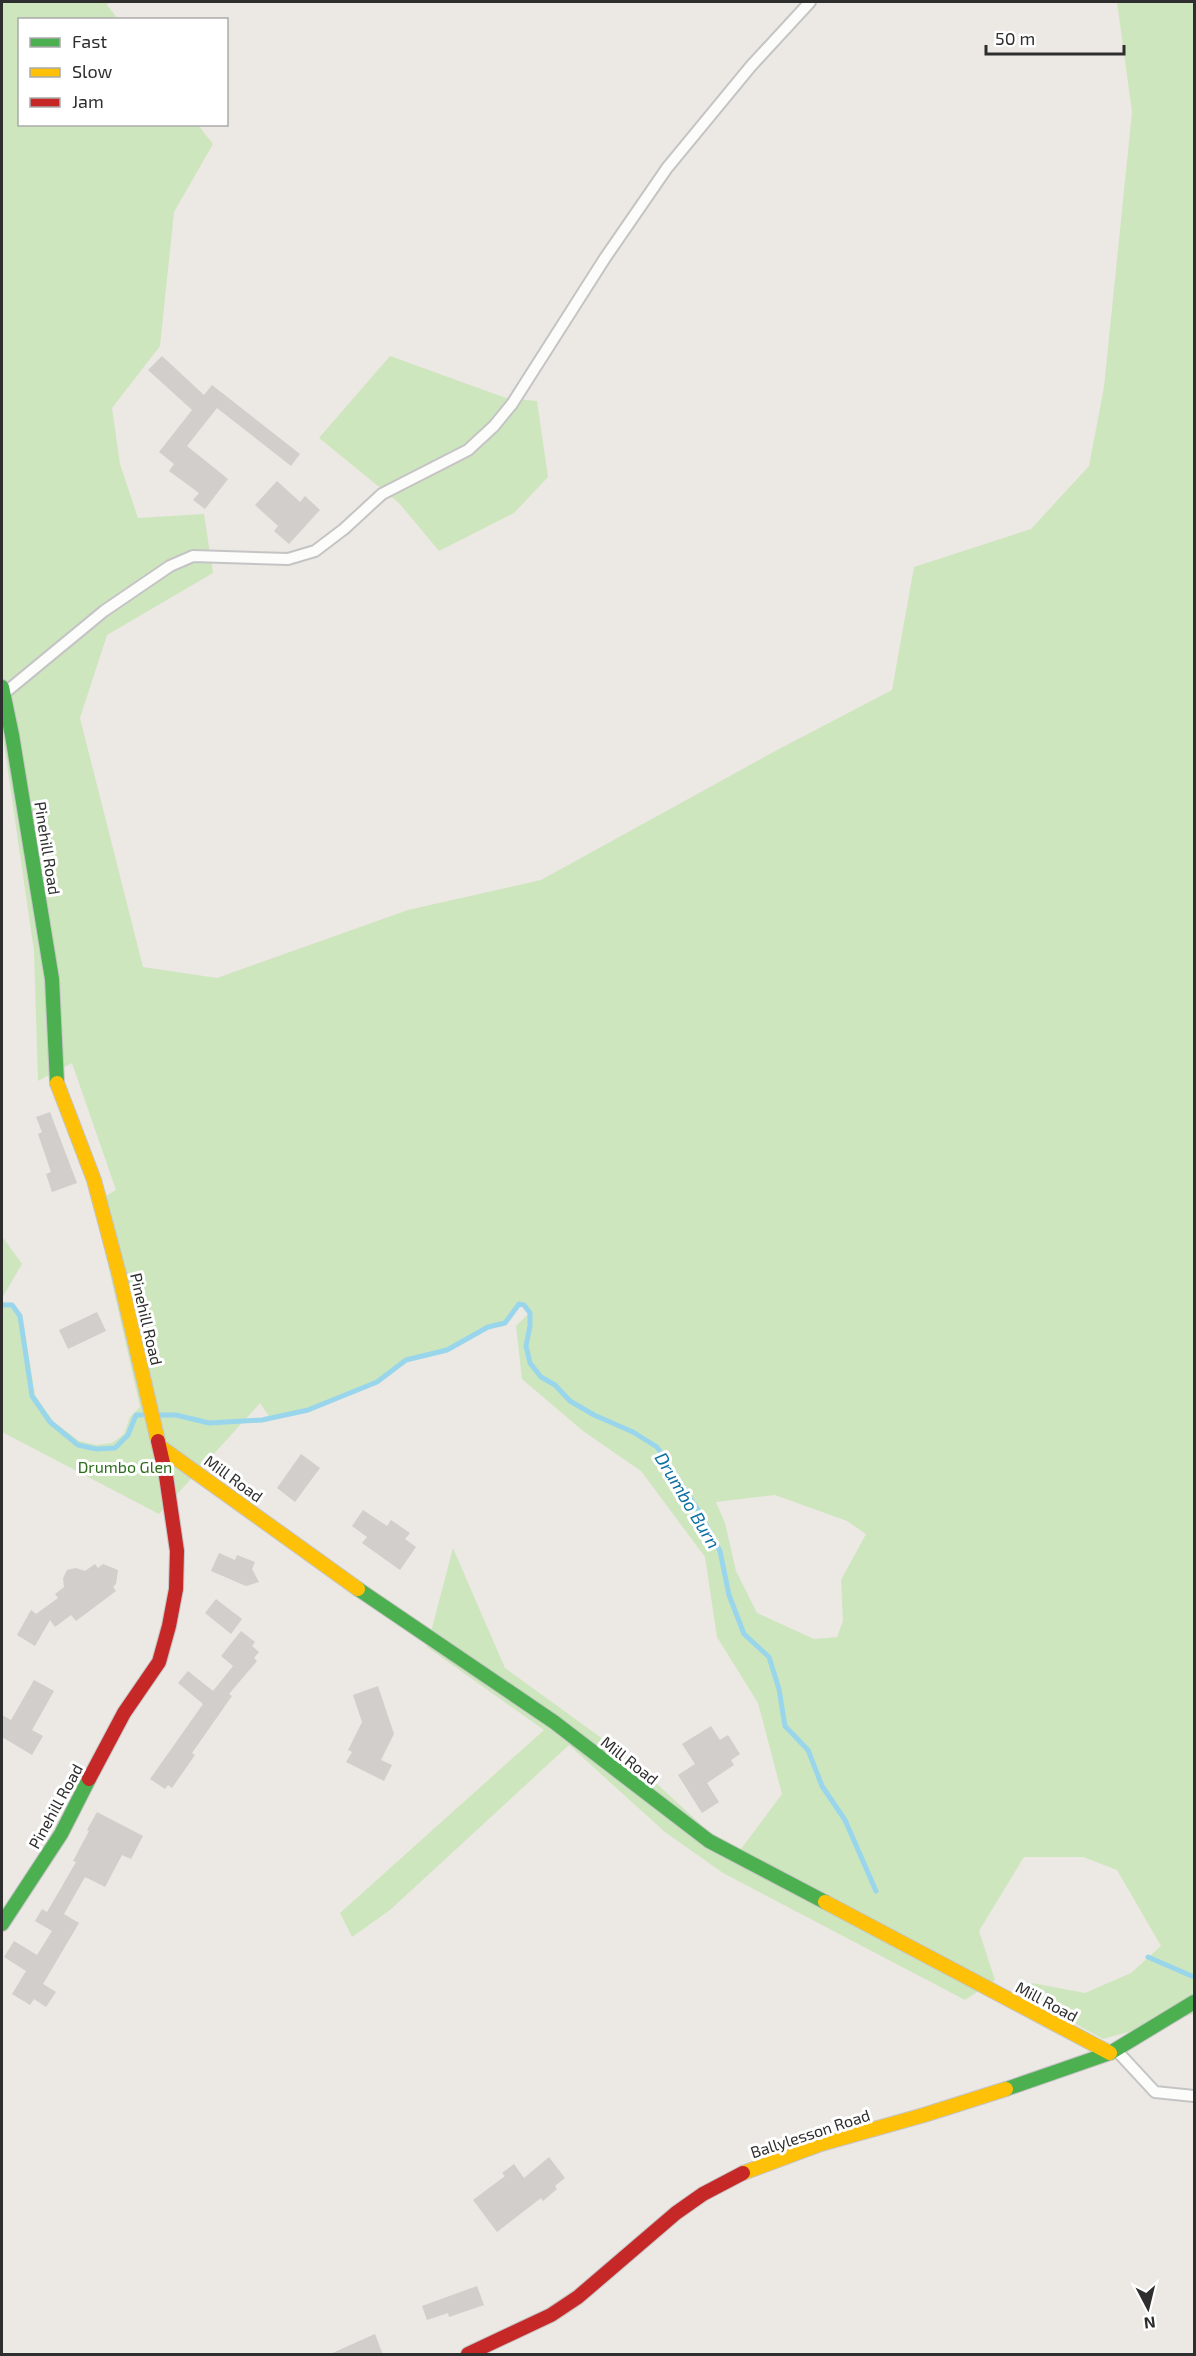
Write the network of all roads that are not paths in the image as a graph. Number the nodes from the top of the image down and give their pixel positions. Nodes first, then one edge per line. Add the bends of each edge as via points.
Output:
1 (810, 2) edge
2 (3, 690) edge
3 (159, 1446) junction
4 (2, 1924) edge
5 (1194, 2002) edge
6 (1113, 2051) junction
7 (1194, 2096) edge
8 (468, 2355) edge

1 - 2 lane via 667,168 513,404 468,450 382,495 315,550 288,559 193,556 170,567 104,611
2 - 3 street, Pinehill Road via 52,979 57,1083 94,1180
3 - 4 street, Pinehill Road via 177,1551 176,1589 159,1662 124,1713 61,1834
3 - 6 street, Mill Road via 405,1622 554,1722 709,1841
5 - 6 street, Ballylesson Road
6 - 7 lane via 1155,2092
6 - 8 street, Ballylesson Road via 755,2167 702,2194 675,2213 578,2297 551,2315

